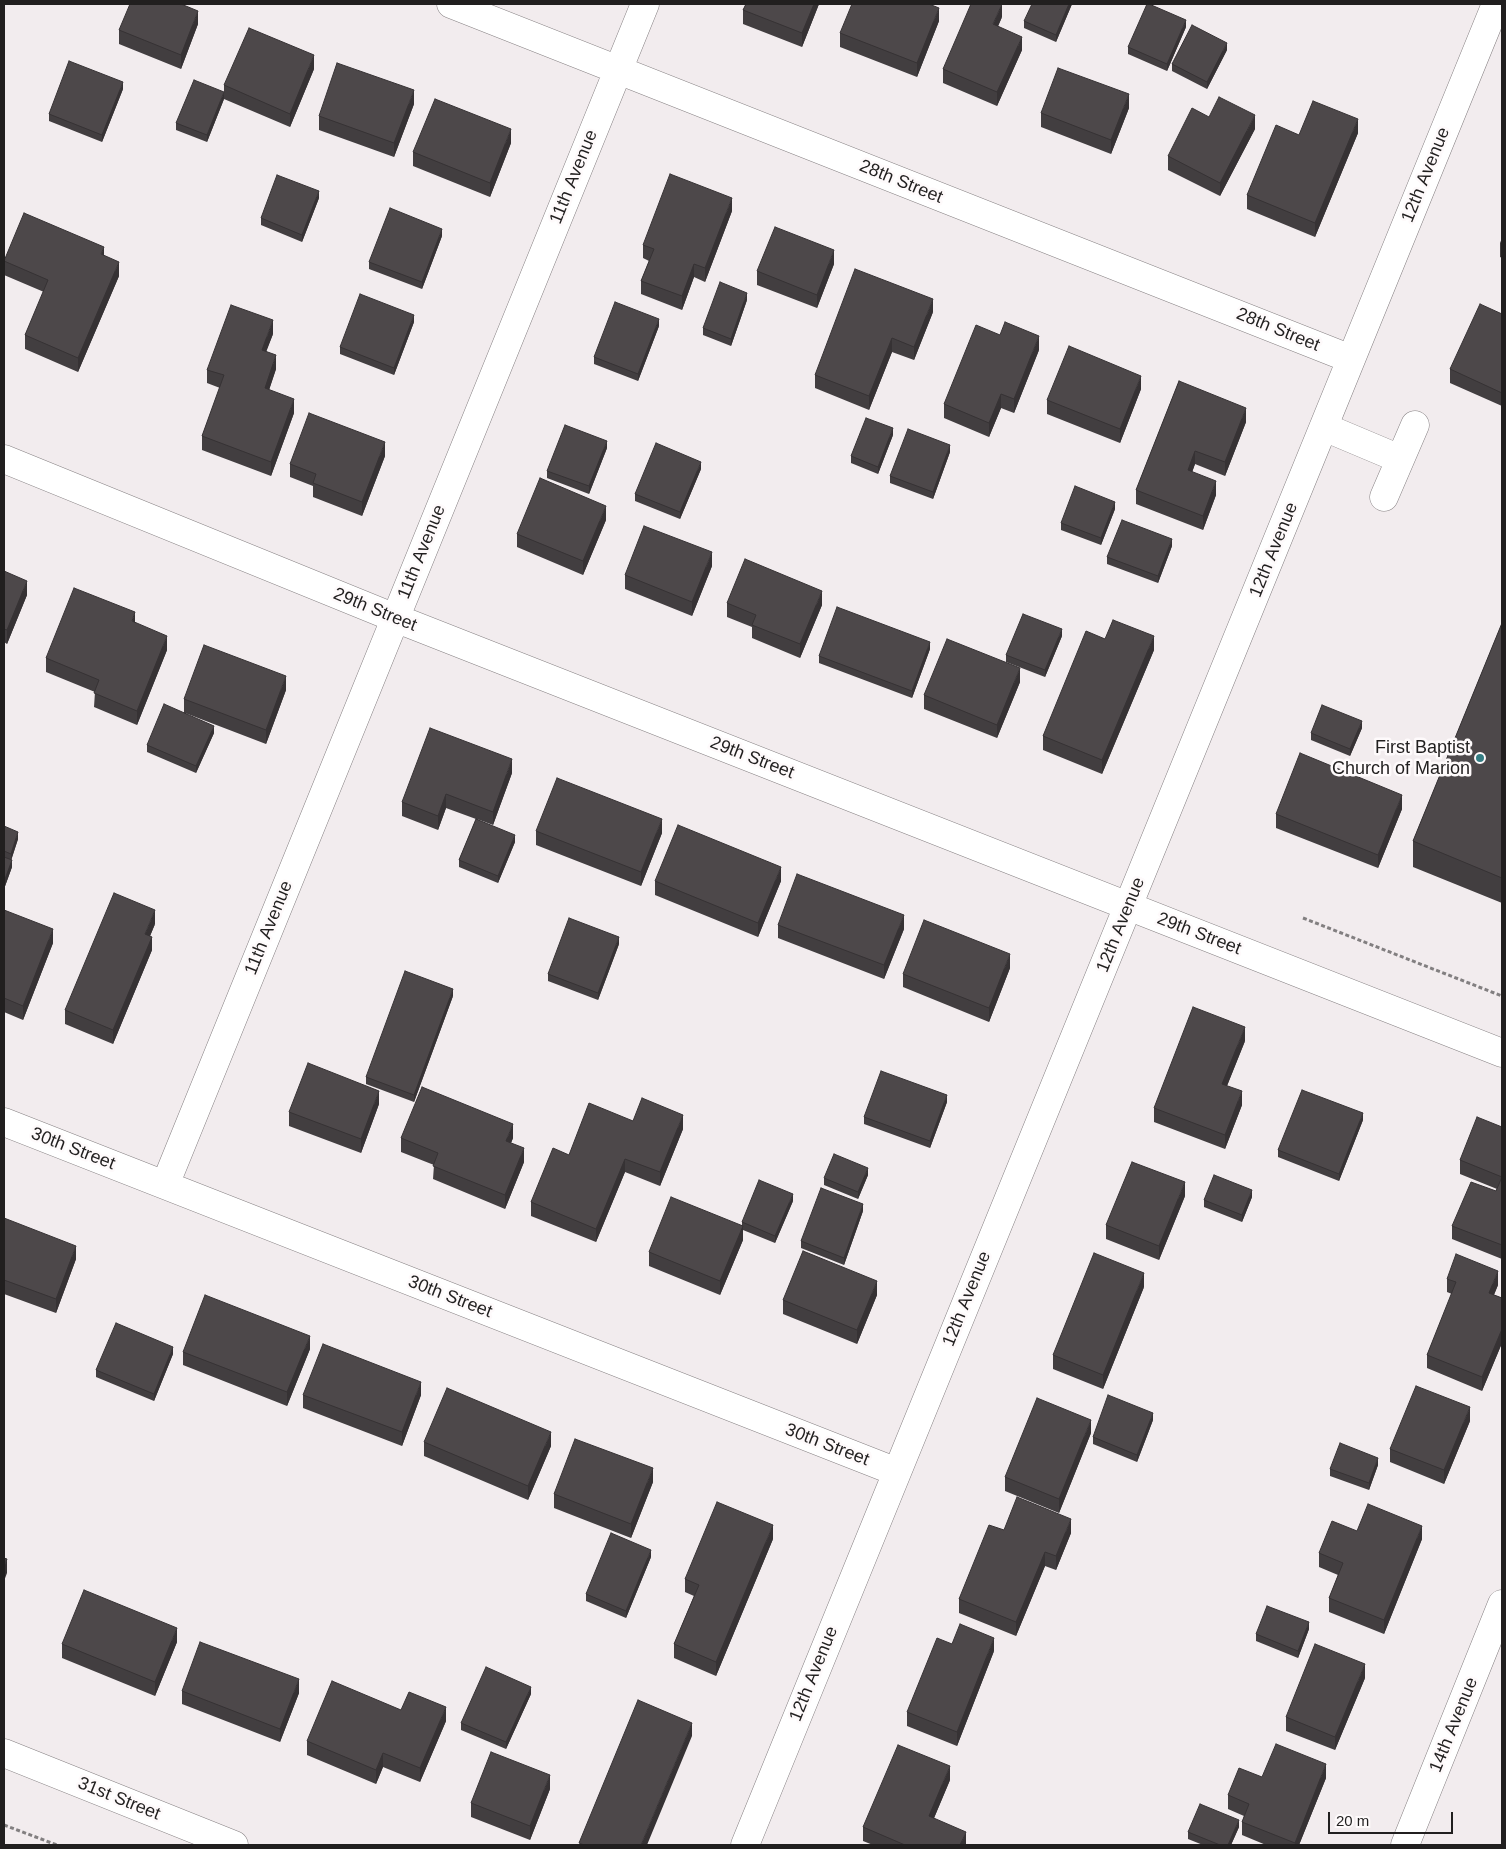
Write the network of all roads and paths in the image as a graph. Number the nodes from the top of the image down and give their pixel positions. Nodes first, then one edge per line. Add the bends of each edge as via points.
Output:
1 (451, 4) edge
2 (645, 4) edge
3 (1496, 4) edge
4 (618, 70) junction
5 (1351, 359) junction
6 (1415, 424) dead end
7 (1324, 426) junction
8 (4, 459) edge
9 (1400, 459) junction
10 (1384, 497) dead end
11 (395, 618) junction
12 (1128, 906) junction
13 (1303, 918) dead end
14 (1502, 996) edge
15 (1502, 1053) edge
16 (4, 1122) edge
17 (165, 1185) junction
18 (896, 1472) junction
19 (1502, 1604) edge
20 (4, 1753) edge
21 (4, 1825) edge
22 (57, 1845) edge
23 (234, 1845) edge
24 (745, 1845) edge
25 (1405, 1845) edge

1 - 4 street, 28th Street
2 - 4 street, 11th Avenue
3 - 5 street, 12th Avenue
4 - 5 street, 28th Street
4 - 11 street, 11th Avenue
5 - 7 street, 12th Avenue
6 - 9 street
7 - 9 street
7 - 12 street, 12th Avenue
8 - 11 street, 29th Street
9 - 10 street
11 - 12 street, 29th Street
11 - 17 street, 11th Avenue
12 - 15 street, 29th Street
12 - 18 street, 12th Avenue
13 - 14 path
16 - 17 street, 30th Street
17 - 18 street, 30th Street
18 - 24 street, 12th Avenue
19 - 25 street, 14th Avenue
20 - 23 street, 31st Street
21 - 22 path

